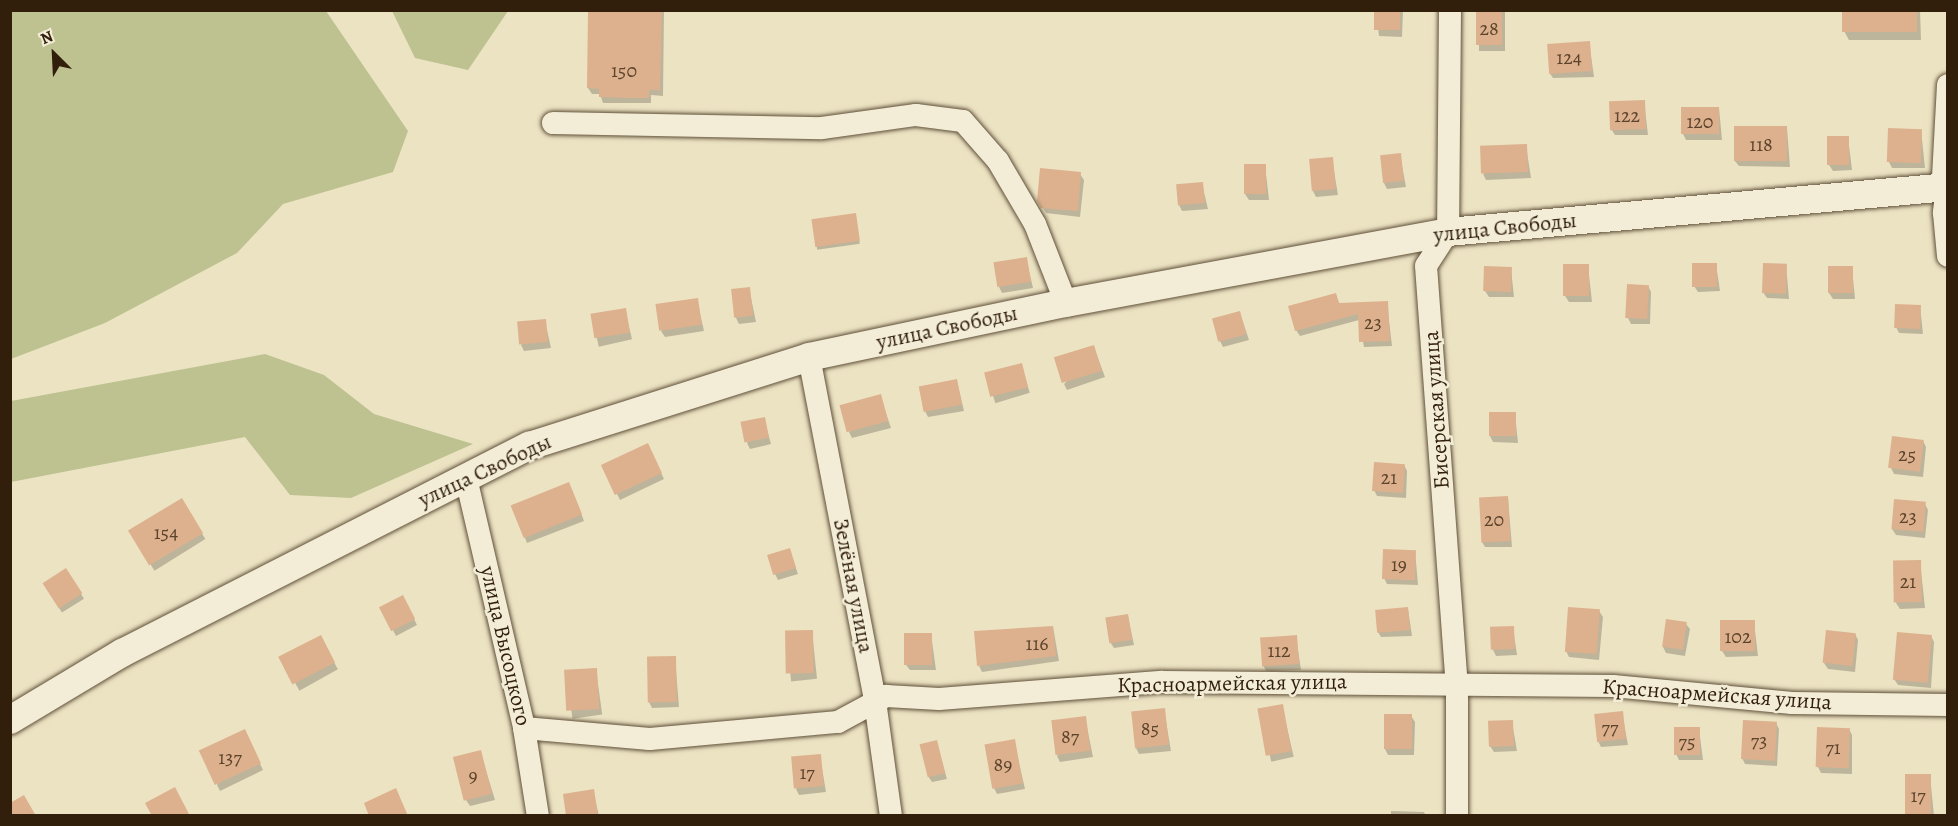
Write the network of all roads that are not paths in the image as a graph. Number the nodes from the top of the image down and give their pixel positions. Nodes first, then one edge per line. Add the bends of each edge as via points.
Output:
1 (1450, 10) edge
2 (1947, 85) edge
3 (554, 123) dead end
4 (1947, 187) edge
5 (1448, 232) junction
6 (1947, 256) edge
7 (1066, 303) junction
8 (808, 357) junction
9 (466, 478) junction
10 (1457, 686) junction
11 (875, 701) junction
12 (1947, 705) edge
13 (10, 720) edge
14 (524, 728) junction
15 (538, 816) edge
16 (891, 816) edge
17 (1457, 816) edge

1 - 5 street
2 - 4 street via 1943,178
3 - 7 street via 822,128 916,115 963,121 998,161 1035,224
4 - 5 street, улица Свободы
4 - 6 street
5 - 7 street, улица Свободы
5 - 10 street, Бисерская улица via 1426,266
7 - 8 street, улица Свободы
8 - 9 street, улица Свободы via 529,446
8 - 11 street, Зелёная улица
9 - 13 street, улица Свободы via 122,653
9 - 14 street, улица Высоцкого
10 - 11 street, Красноармейская улица via 1162,682 939,699 886,696
10 - 12 street, Красноармейская улица via 1613,686 1792,703
10 - 17 street, Бисерская улица
11 - 14 street, Красноармейская улица via 838,722 811,727 650,739
11 - 16 street, Зелёная улица
14 - 15 street, улица Высоцкого

